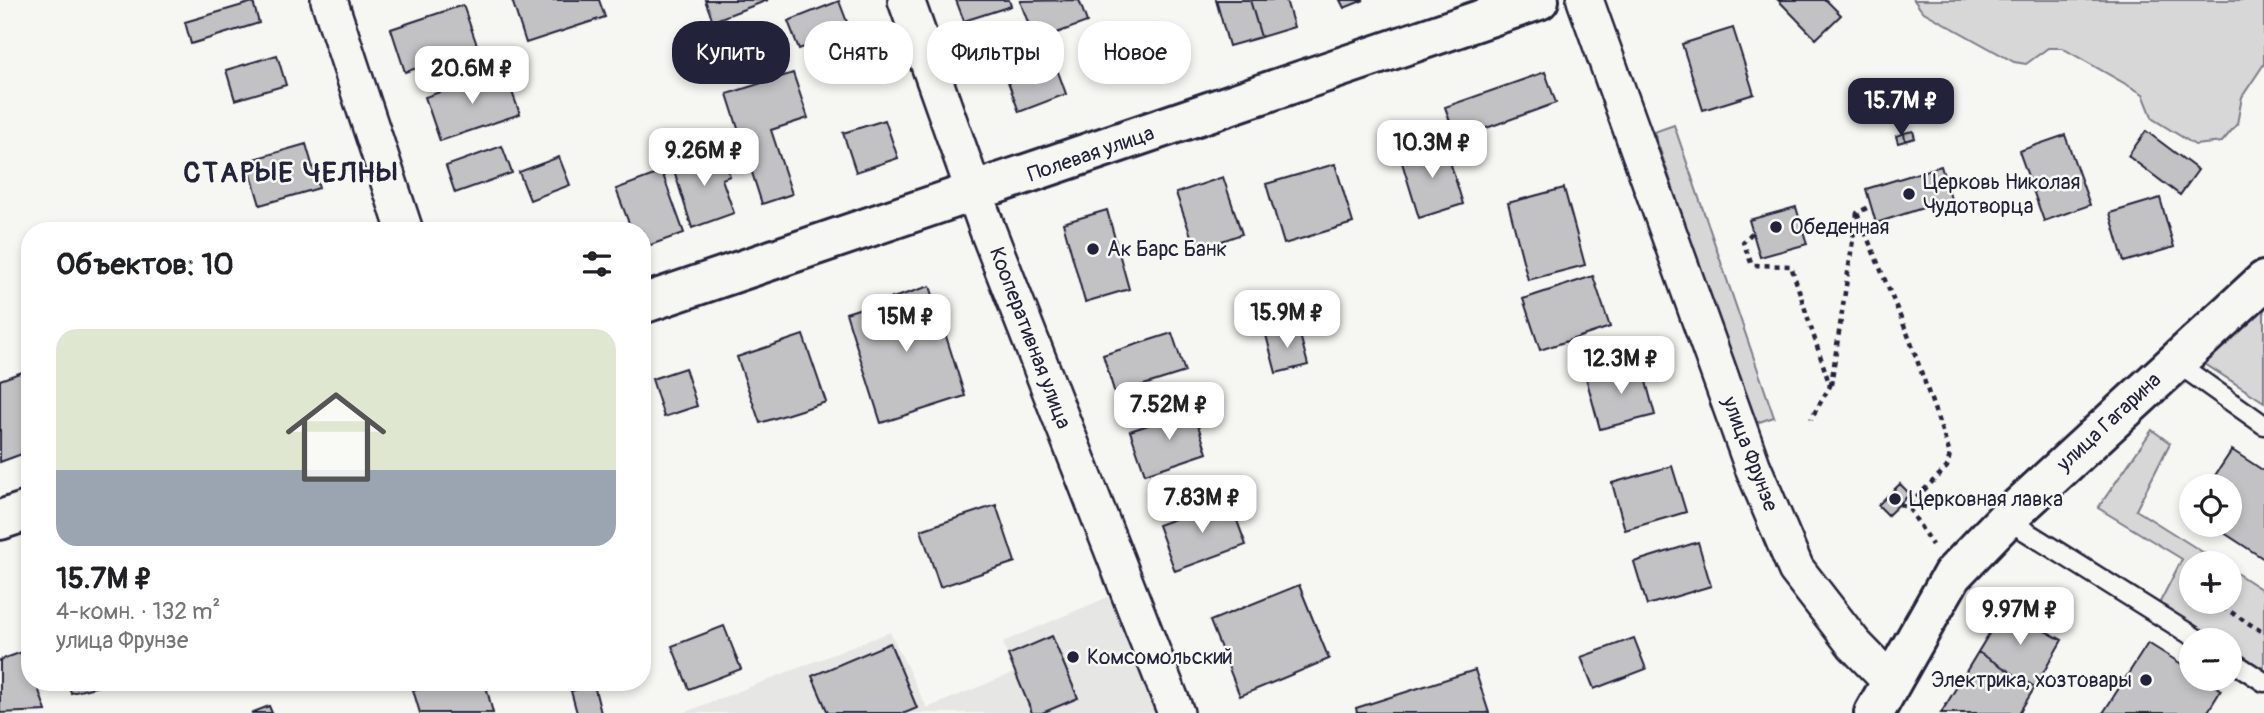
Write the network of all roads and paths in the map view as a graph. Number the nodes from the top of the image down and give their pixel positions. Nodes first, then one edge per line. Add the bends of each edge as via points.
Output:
1 (329, 0) edge
2 (906, 0) edge
3 (1539, 0) edge
4 (1585, 0) edge
5 (975, 194) junction
6 (1871, 206) dead end
7 (1857, 213) junction
8 (402, 222) edge
9 (1752, 233) dead end
10 (2264, 281) edge
11 (651, 301) edge
12 (2174, 361) junction
13 (1830, 386) junction
14 (1811, 419) dead end
15 (2264, 425) edge
16 (1900, 504) dead end
17 (1906, 508) junction
18 (21, 513) edge
19 (2006, 519) junction
20 (0, 520) edge
21 (1952, 575) junction
22 (2180, 628) edge
23 (2242, 668) edge
24 (2264, 682) edge
25 (1883, 698) edge
26 (1176, 713) edge

1 - 8 street
2 - 5 street, Кооперативная улица
3 - 5 street, Полевая улица
4 - 25 street, улица Фрунзе via 1752,466 1796,569 1854,644
5 - 11 street, Полевая улица
5 - 26 street, Кооперативная улица
6 - 7 path
7 - 13 path
7 - 17 path via 1950,454 1947,467
9 - 13 path via 1743,242 1752,265 1791,266
10 - 12 street, улица Гагарина
12 - 15 lane
12 - 19 street, улица Гагарина
13 - 14 path
16 - 17 path
17 - 21 path
18 - 20 street
19 - 21 street, улица Гагарина
19 - 22 lane
21 - 25 street, улица Гагарина
23 - 24 lane

